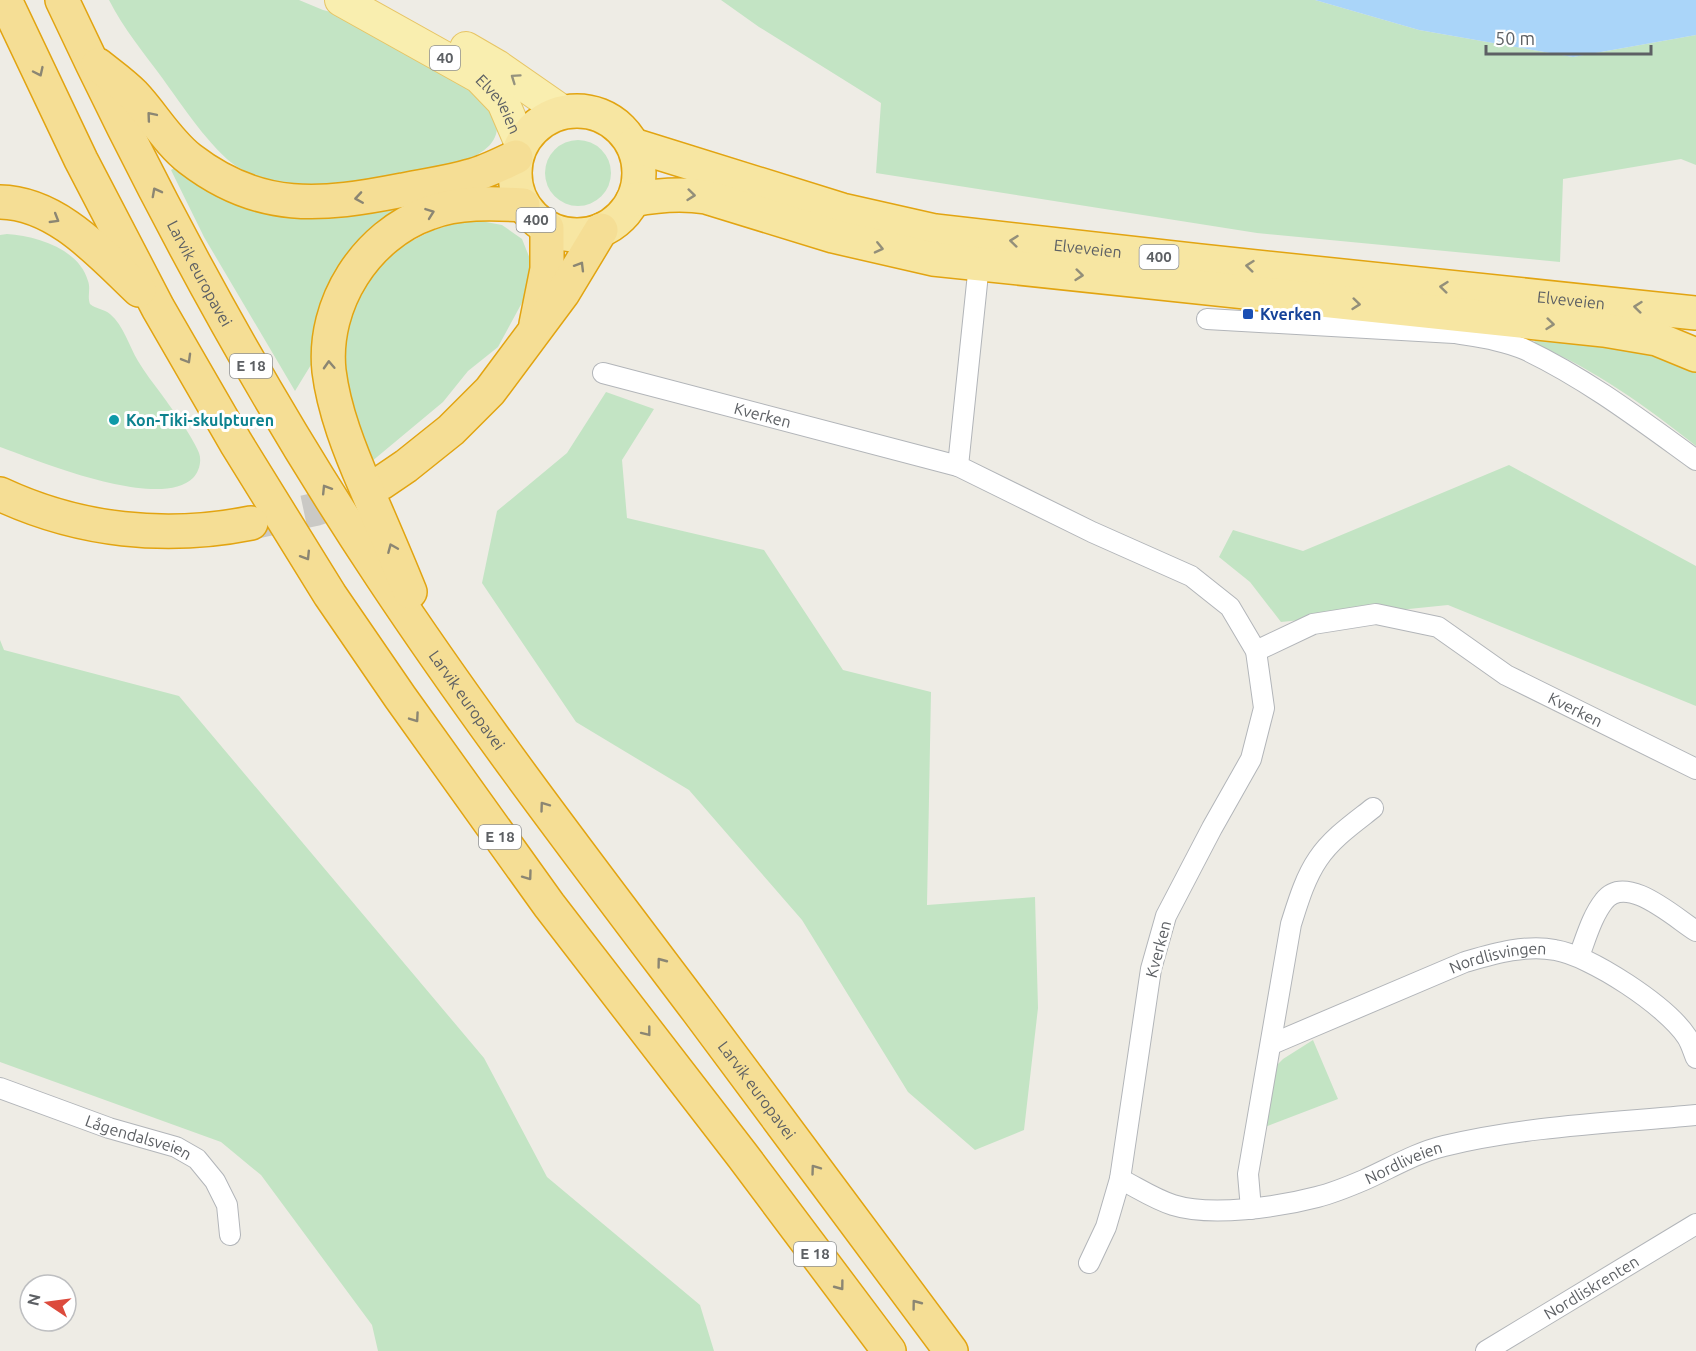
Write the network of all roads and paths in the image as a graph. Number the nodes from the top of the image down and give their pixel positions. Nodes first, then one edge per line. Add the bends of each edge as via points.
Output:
1 (5, 0) edge
2 (62, 0) edge
3 (341, 0) edge
4 (378, 0) edge
5 (88, 57) junction
6 (563, 112) junction
7 (633, 145) junction
8 (519, 151) junction
9 (633, 200) junction
10 (0, 202) edge
11 (523, 205) junction
12 (547, 228) junction
13 (601, 231) junction
14 (979, 264) junction
15 (158, 308) junction
16 (1696, 312) edge
17 (1207, 319) dead end
18 (534, 331) junction
19 (1696, 356) edge
20 (603, 373) dead end
21 (1696, 460) edge
22 (958, 466) junction
23 (381, 483) tunnel mouth
24 (0, 494) edge
25 (251, 523) tunnel mouth
26 (1256, 651) junction
27 (440, 660) junction
28 (1696, 769) edge
29 (1373, 808) dead end
30 (1696, 931) edge
31 (1579, 956) junction
32 (1272, 1044) junction
33 (1696, 1058) edge
34 (0, 1088) edge
35 (1696, 1115) edge
36 (1120, 1179) junction
37 (1251, 1209) junction
38 (1696, 1224) edge
39 (230, 1235) dead end
40 (1089, 1263) dead end
41 (889, 1351) edge
42 (951, 1351) edge
43 (1486, 1351) edge

1 -> 15 highway, E 18 via 81,160
2 - 5 highway, Larvik europavei / E 18
3 - 8 main road, Elveveien / 40 via 479,77 503,102
6 -> 4 main road, Elveveien / 40 via 497,66
8 -> 5 highway, E 18 via 471,176 360,198 310,202 258,195 232,186 188,157 132,93
27 -> 5 highway, Larvik europavei / E 18 via 381,575 228,327
6 - 7 highway via 579,110 611,120
6 - 8 highway via 546,118 531,130
7 - 9 highway via 639,172
16 -> 7 highway, Elveveien / 400 via 935,231 842,210
8 - 11 highway, 400 via 515,182
9 - 13 highway via 614,223
9 -> 14 highway, Elveveien / 400 via 662,195 706,197 876,248
10 -> 15 highway, E 18 via 43,211 65,225
11 - 12 highway, 400
27 -> 11 highway, E 18 via 352,455 329,370 332,330 352,276 383,239 406,224 447,207
12 - 13 highway, 400 via 574,235
12 - 18 highway via 547,269
18 -> 13 highway
14 -> 19 highway, Elveveien / 400 via 1604,330 1657,339
14 - 22 street
15 -> 41 highway, E 18 via 324,585 400,697 549,905
17 - 21 street via 1455,333 1494,340 1525,350 1606,395
18 - 23 highway via 473,409
20 - 22 street, Kverken
22 - 26 street, Kverken via 1191,576 1230,608
24 - 25 highway via 78,522 129,530 199,532
26 - 28 street, Kverken via 1313,624 1376,614 1438,627 1506,675
26 - 36 street, Kverken via 1264,708 1251,759 1166,916 1151,969
42 -> 27 highway, Larvik europavei / E 18 via 608,893
29 - 32 street via 1339,835 1318,859 1303,888 1291,924
30 - 31 street via 1647,898 1631,891 1617,892 1605,899
31 - 32 street, Nordlisvingen via 1554,949 1494,953
31 - 33 street, Nordlisvingen via 1666,1013 1687,1037
32 - 37 street via 1248,1174
34 - 39 street, Lågendalsveien via 109,1128 176,1147 197,1159 216,1180 227,1205
35 - 37 street, Nordliveien via 1483,1137 1409,1158 1318,1197
36 - 37 street, Nordliveien via 1176,1205 1204,1210
36 - 40 street, Kverken via 1106,1227
38 - 43 street, Nordliskrenten

